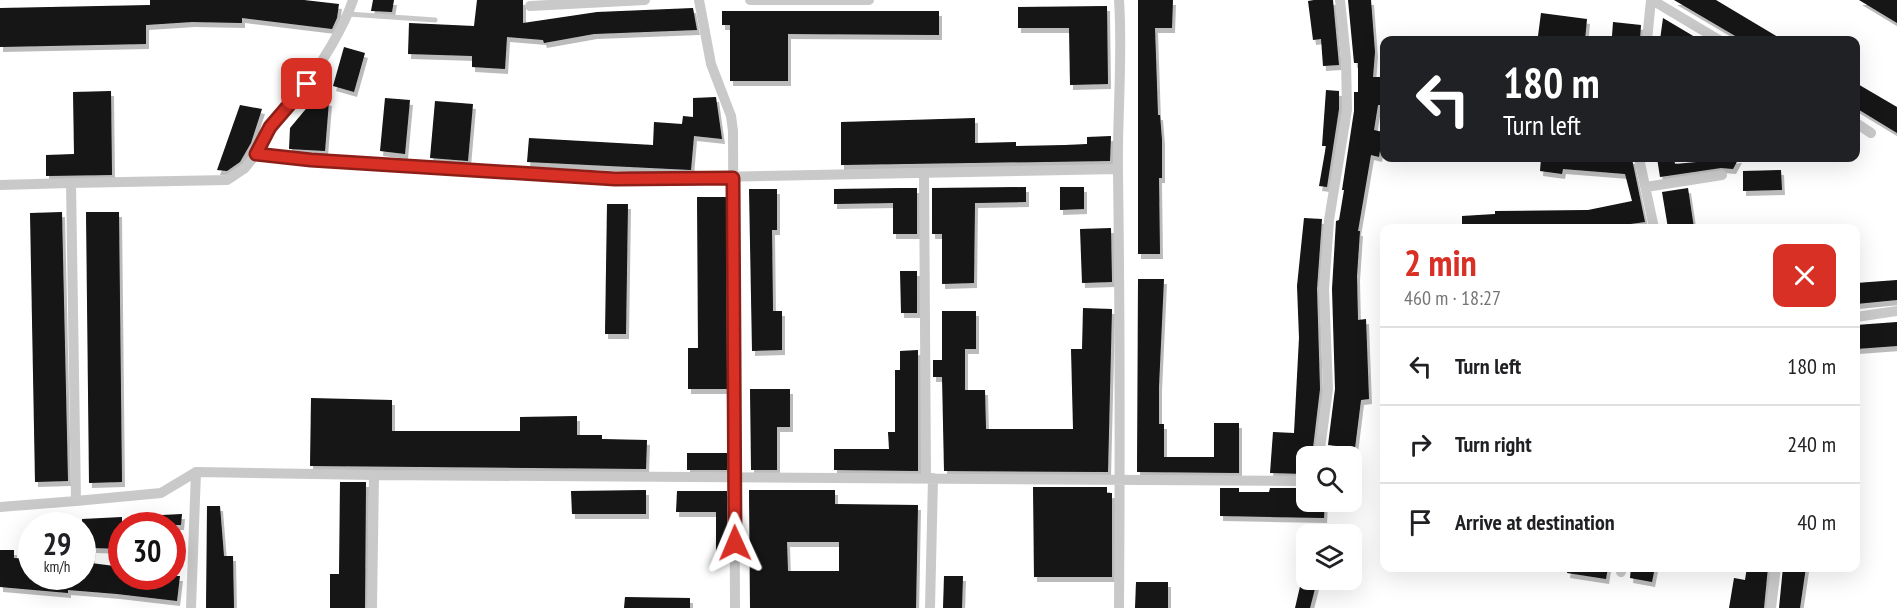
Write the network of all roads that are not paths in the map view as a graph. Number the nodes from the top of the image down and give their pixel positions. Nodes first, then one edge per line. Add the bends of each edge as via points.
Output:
1 (353, 0) edge
2 (645, 0) edge
3 (699, 0) edge
4 (750, 0) edge
5 (869, 0) edge
6 (1119, 0) edge
7 (1340, 0) edge
8 (1652, 0) edge
9 (530, 6) dead end
10 (348, 14) junction
11 (435, 20) dead end
12 (1648, 36) edge
13 (1712, 36) edge
14 (1860, 126) edge
15 (1871, 133) dead end
16 (256, 154) junction
17 (1640, 162) edge
18 (1118, 169) junction
19 (924, 173) junction
20 (1722, 175) dead end
21 (733, 178) junction
22 (71, 183) junction
23 (0, 185) edge
24 (1646, 188) junction
25 (1653, 224) edge
26 (1897, 311) edge
27 (1860, 316) edge
28 (1320, 446) edge
29 (196, 472) junction
30 (374, 476) junction
31 (734, 477) junction
32 (929, 478) junction
33 (1120, 480) junction
34 (1296, 481) edge
35 (76, 501) junction
36 (0, 507) edge
37 (1775, 572) edge
38 (191, 608) edge
39 (372, 608) edge
40 (735, 608) edge
41 (930, 608) edge
42 (1119, 608) edge
43 (1771, 608) edge

1 - 10 street
2 - 9 street
3 - 21 street via 711,64 731,116
4 - 5 street
6 - 18 street
7 - 28 street via 1347,110 1329,220 1324,290 1328,389
8 - 12 street
8 - 13 street
10 - 11 lane
10 - 16 street via 307,84 270,127
14 - 15 street
16 - 21 street via 615,179
16 - 22 street via 228,180
17 - 24 street
18 - 19 street
18 - 33 street
19 - 21 street
19 - 32 street
20 - 24 street
21 - 31 street
22 - 23 street
22 - 35 street
24 - 25 street
26 - 27 street
29 - 30 street
29 - 35 street via 161,493
29 - 38 street
30 - 31 street
30 - 39 street
31 - 32 street
31 - 40 street
32 - 33 street
32 - 41 street
33 - 34 street
33 - 42 street
35 - 36 street
37 - 43 street

